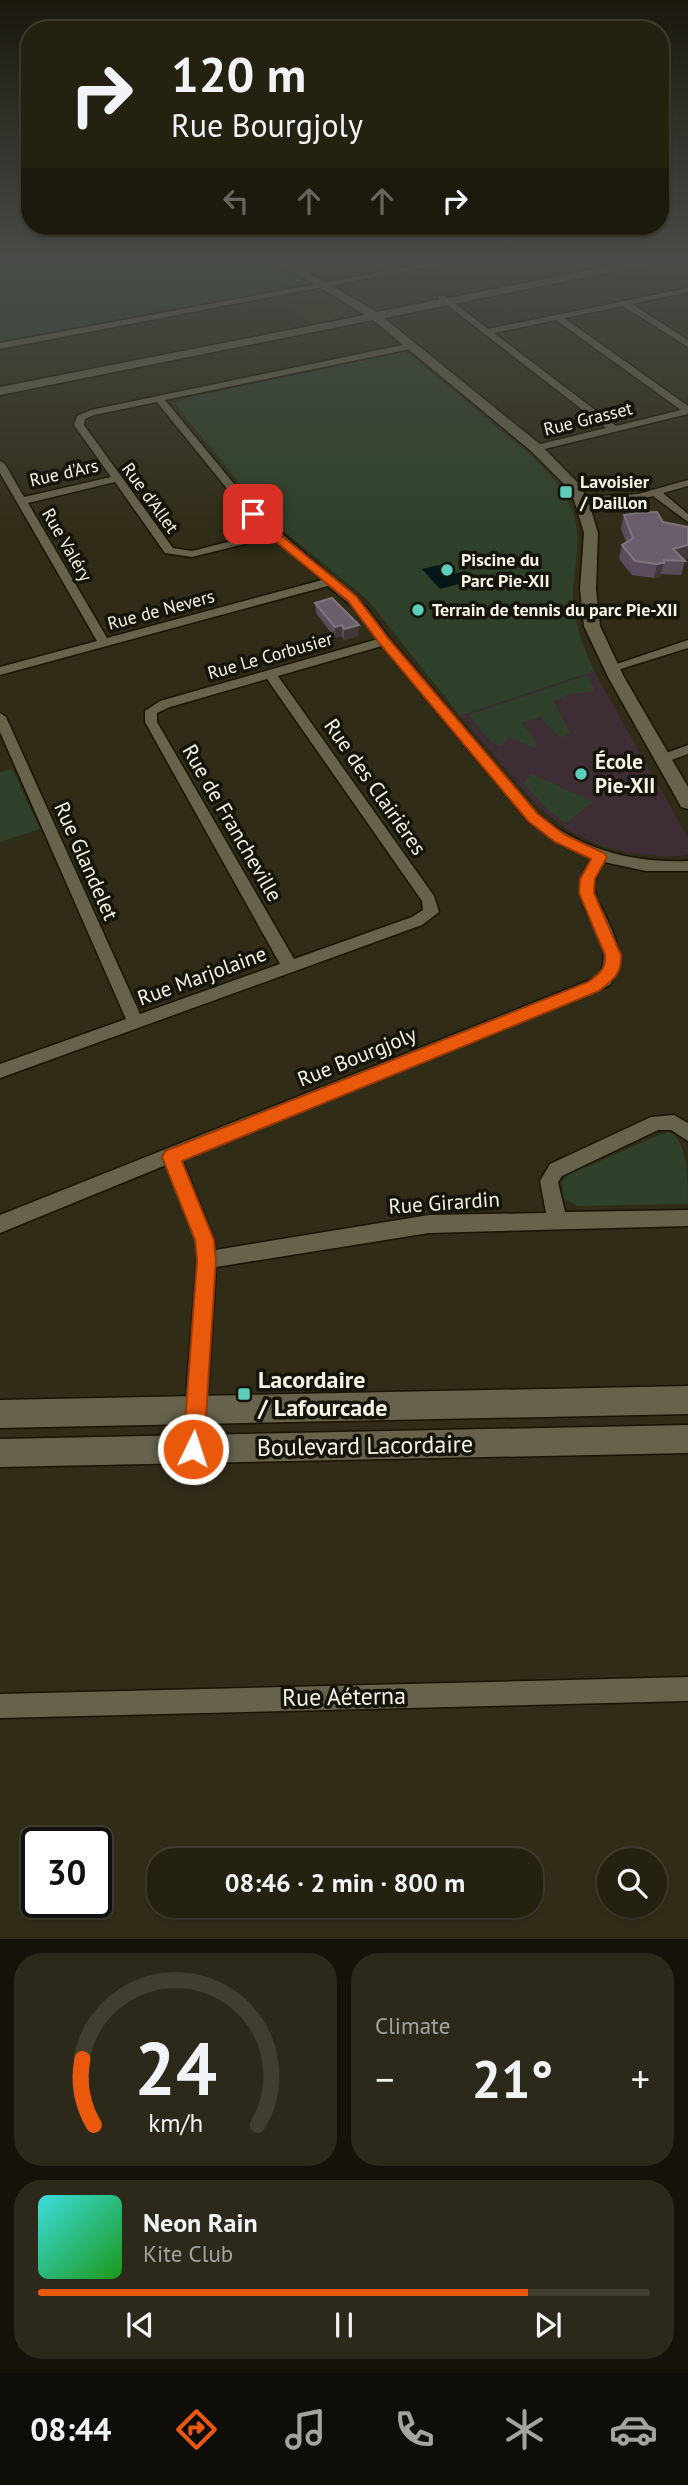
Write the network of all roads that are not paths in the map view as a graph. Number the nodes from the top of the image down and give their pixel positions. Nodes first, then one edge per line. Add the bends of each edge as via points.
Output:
1 (175, 350) edge
2 (193, 350) edge
3 (391, 350) edge
4 (417, 350) edge
5 (510, 350) edge
6 (604, 350) edge
7 (0, 384) edge
8 (0, 391) edge
9 (159, 399) junction
10 (688, 410) edge
11 (614, 429) junction
12 (536, 448) junction
13 (0, 464) edge
14 (115, 479) junction
15 (688, 483) edge
16 (655, 492) junction
17 (21, 500) junction
18 (581, 500) junction
19 (688, 519) edge
20 (273, 534) junction
21 (332, 581) junction
22 (385, 642) junction
23 (104, 643) junction
24 (688, 643) edge
25 (611, 668) junction
26 (0, 671) edge
27 (270, 674) junction
28 (165, 704) joint
29 (0, 717) edge
30 (688, 749) edge
31 (663, 759) junction
32 (688, 803) edge
33 (599, 857) junction
34 (688, 866) edge
35 (417, 921) joint
36 (290, 967) junction
37 (136, 1022) junction
38 (0, 1071) edge
39 (688, 1133) edge
40 (172, 1157) junction
41 (688, 1218) edge
42 (556, 1219) junction
43 (0, 1224) edge
44 (206, 1260) junction
45 (688, 1400) edge
46 (196, 1411) junction
47 (0, 1414) edge
48 (688, 1439) edge
49 (193, 1449) junction
50 (0, 1453) edge
51 (688, 1689) edge
52 (0, 1706) edge

1 - 7 main road
2 - 8 main road
3 - 9 street
4 - 12 main road
5 - 11 street
6 - 10 street
9 - 14 street, Rue d'Allet via 80,418 79,425
9 - 20 street
10 - 11 street, Rue Grasset
11 - 12 street, Rue Grasset
12 - 18 main road
13 - 17 street, Rue Valéry
14 - 17 street, Rue d'Ars
14 - 20 street, Rue d'Allet via 164,547 175,553 192,554
15 - 16 street
16 - 18 street
16 - 19 street
17 - 23 street, Rue Valéry
18 - 25 main road via 591,533 590,617
20 - 21 street
21 - 22 street via 362,609
21 - 23 street, Rue de Nevers
22 - 27 street, Rue Le Corbusier
22 - 33 street via 533,818 560,839
23 - 26 street, Rue de Nevers
24 - 25 street
25 - 31 main road
27 - 28 street, Rue Le Corbusier
27 - 35 street, Rue des Clairières via 429,900 431,912
28 - 36 street, Rue de Francheville via 151,711 151,722
29 - 37 street, Rue Glandelet
30 - 31 street
31 - 32 main road
33 - 34 street via 646,866
33 - 40 street, Rue Bourgjoly via 586,886 613,955 611,974 604,981
35 - 36 street, Rue Marjolaine
36 - 37 street, Rue Marjolaine
37 - 38 street, Rue Marjolaine
39 - 42 street via 674,1123 657,1122 556,1170 550,1181
40 - 43 street, Rue Bourgjoly
40 - 44 street via 205,1240
41 - 42 street, Rue Girardin
42 - 44 street, Rue Girardin via 429,1224
44 - 46 street
45 - 46 main road, Boulevard Lacordaire
46 - 47 main road, Boulevard Lacordaire
46 - 49 street
48 - 49 main road, Boulevard Lacordaire
49 - 50 main road, Boulevard Lacordaire
51 - 52 street, Rue Aéterna

